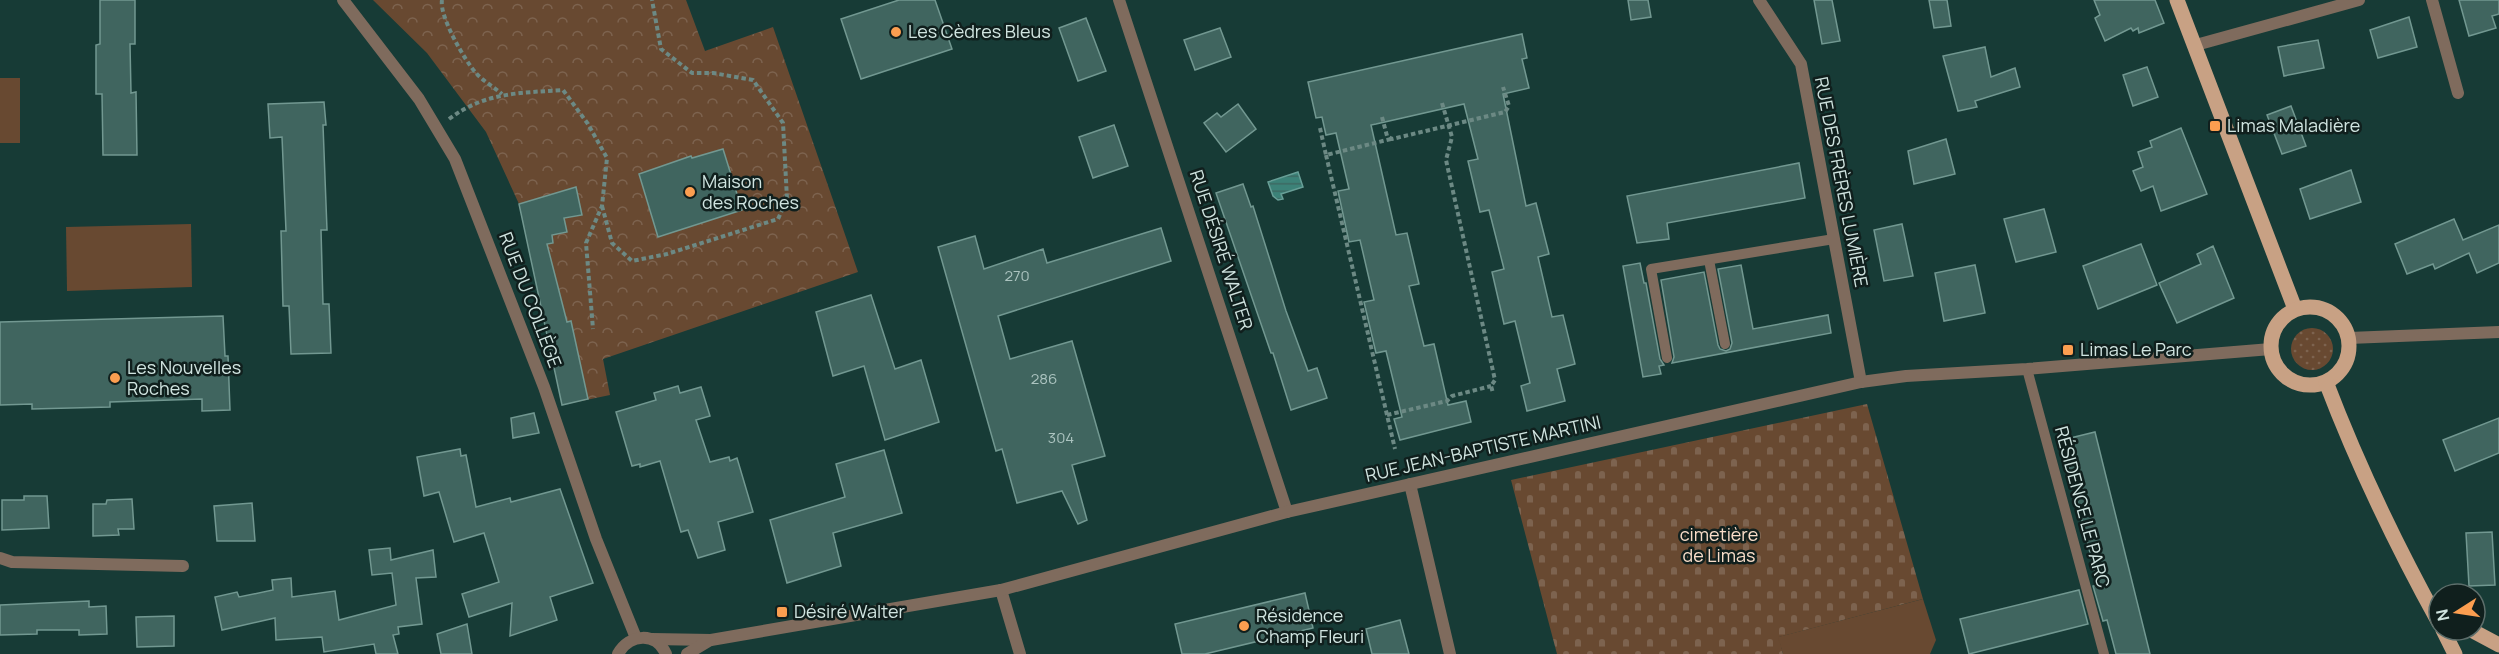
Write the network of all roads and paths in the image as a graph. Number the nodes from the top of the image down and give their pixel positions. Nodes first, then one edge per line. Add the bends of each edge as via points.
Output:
1 (343, 0) edge
2 (442, 0) edge
3 (652, 0) edge
4 (1119, 0) edge
5 (1759, 0) edge
6 (2177, 0) edge
7 (2360, 0) edge
8 (2432, 0) edge
9 (2196, 45) junction
10 (1503, 87) dead end
11 (2458, 93) dead end
12 (502, 94) junction
13 (1442, 103) dead end
14 (1382, 117) dead end
15 (1449, 126) junction
16 (1320, 128) dead end
17 (437, 129) junction
18 (1392, 139) junction
19 (1326, 155) junction
20 (602, 206) junction
21 (1834, 239) junction
22 (1708, 260) junction
23 (2295, 309) junction
24 (593, 329) dead end
25 (2499, 332) edge
26 (2349, 338) junction
27 (1725, 344) dead end
28 (2271, 349) junction
29 (1667, 358) dead end
30 (2027, 369) junction
31 (1861, 382) junction
32 (2326, 382) junction
33 (1491, 386) junction
34 (1493, 393) dead end
35 (1387, 416) junction
36 (1395, 449) dead end
37 (1410, 484) junction
38 (1287, 512) junction
39 (0, 558) edge
40 (183, 566) dead end
41 (1001, 591) junction
42 (2427, 598) edge
43 (636, 638) junction
44 (652, 639) junction
45 (711, 640) junction
46 (2499, 650) edge
47 (618, 654) edge
48 (666, 654) edge
49 (687, 654) edge
50 (1020, 654) edge
51 (1450, 654) edge
52 (2104, 654) edge
53 (2489, 654) edge

1 - 17 street, RUE DU COLLÈGE via 419,99
2 - 12 path via 453,37 476,73
3 - 20 path via 662,48 692,73 753,80 783,123 787,199 778,219 633,261 612,243
4 - 38 street, RUE DÉSIRÉ WALTER
5 - 21 street, RUE DES FRÈRES LUMIÈRE via 1801,64
6 - 9 main road
7 - 9 street
8 - 11 street
9 - 23 main road
10 - 15 path via 1509,106 1505,112
12 - 17 path via 466,106
12 - 20 path via 563,90 607,158
13 - 15 path
14 - 18 path via 1387,136
15 - 18 path
15 - 33 path via 1452,137 1446,160 1495,380
16 - 19 path
17 - 43 street, RUE DU COLLÈGE via 454,159 502,276 596,539
18 - 19 path
19 - 35 path
20 - 24 path via 586,243
21 - 22 lane
21 - 31 street, RUE DES FRÈRES LUMIÈRE
22 - 27 lane
22 - 29 lane via 1651,269
23 - 26 main road via 2306,306 2329,311 2345,327
23 - 28 main road via 2277,325
25 - 26 street
26 - 32 main road via 2345,364
28 - 30 street, RUE JEAN-BAPTISTE MARTINI
28 - 32 main road via 2280,372 2290,380 2314,385
30 - 31 street, RUE JEAN-BAPTISTE MARTINI
30 - 52 lane, RÉSIDENCE LE PARC
31 - 37 street, RUE JEAN-BAPTISTE MARTINI
32 - 42 main road via 2353,453 2407,566
33 - 34 path
33 - 35 path
35 - 36 path
37 - 38 street, RUE JEAN-BAPTISTE MARTINI
37 - 51 street
38 - 41 street, RUE JEAN-BAPTISTE MARTINI
39 - 40 street via 12,562
41 - 45 street, RUE JEAN-BAPTISTE MARTINI
41 - 50 street
43 - 44 street, RUE JEAN-BAPTISTE MARTINI
43 - 47 street via 622,646
44 - 45 street, RUE JEAN-BAPTISTE MARTINI
44 - 48 street
45 - 49 street, RUE JEAN-BAPTISTE MARTINI
46 - 53 main road

